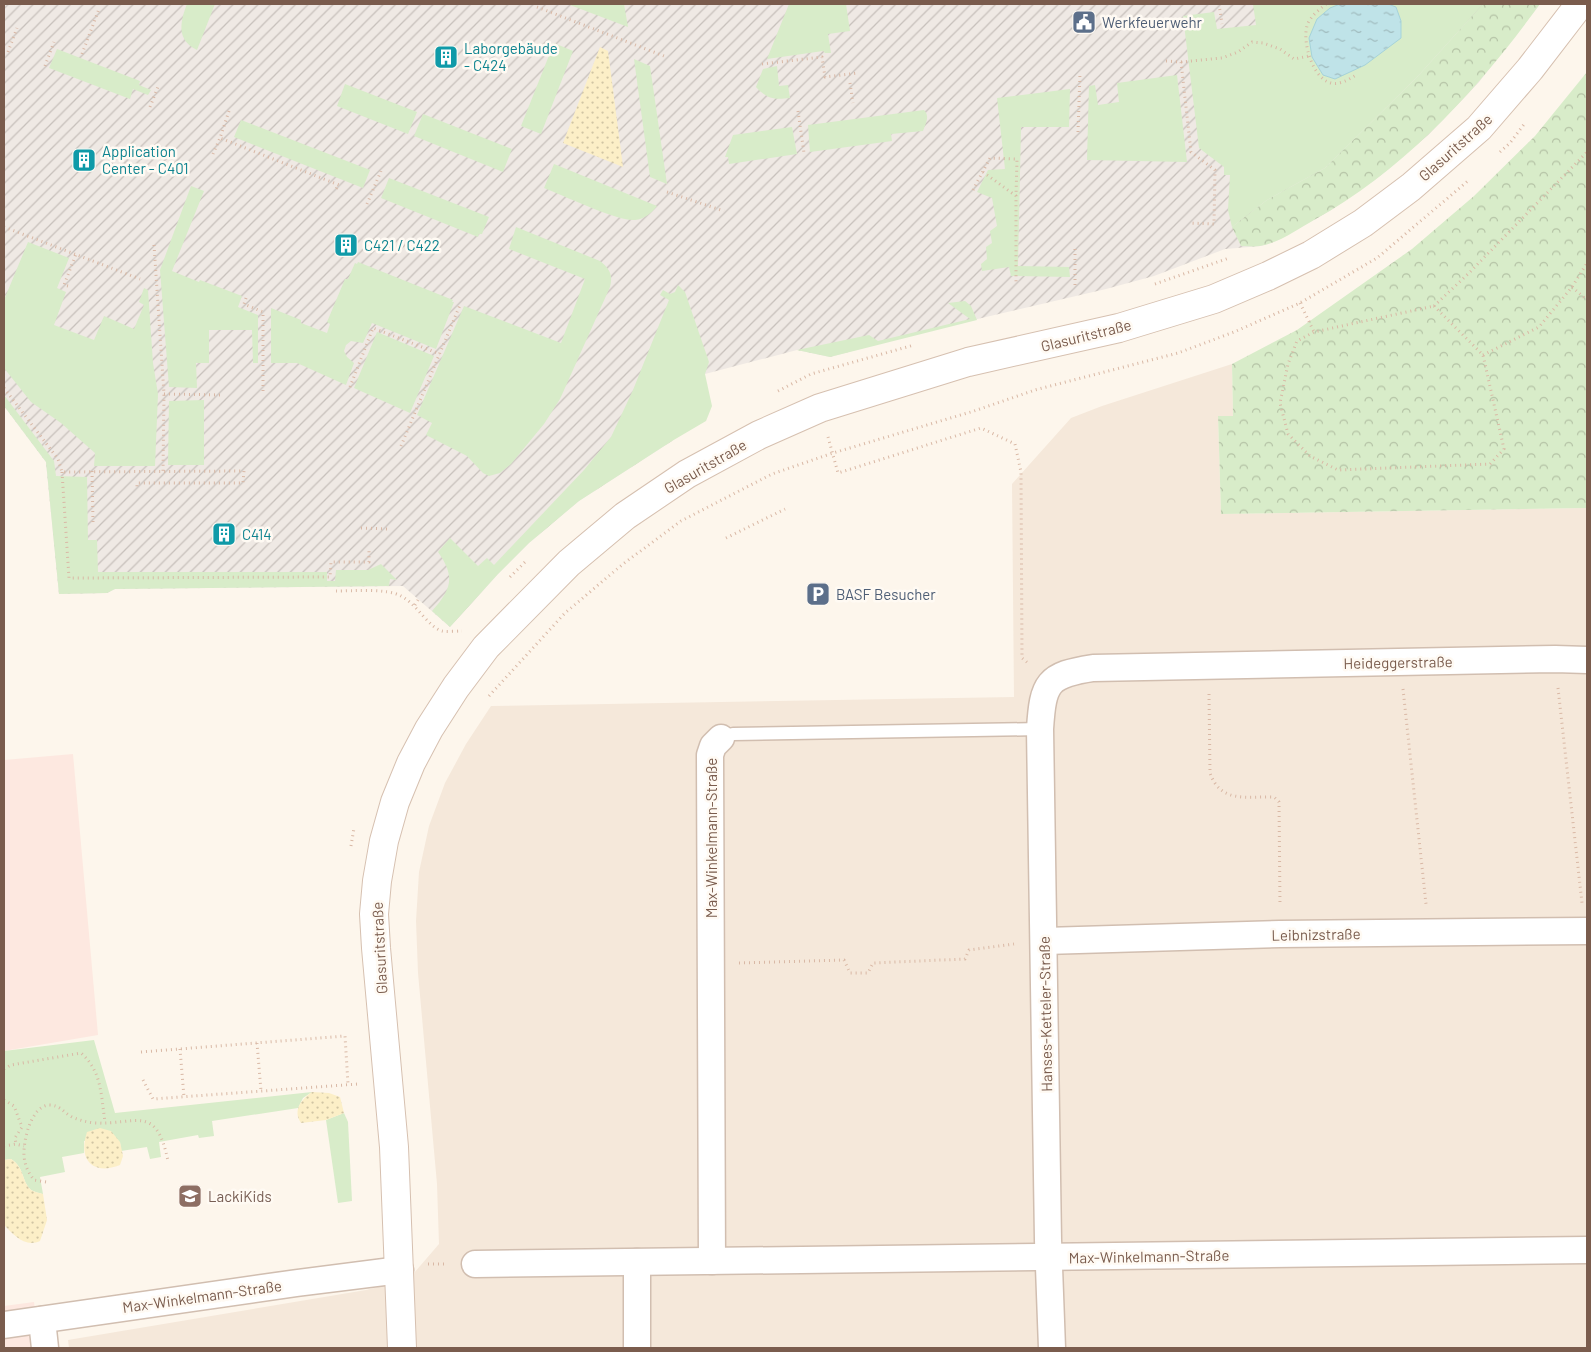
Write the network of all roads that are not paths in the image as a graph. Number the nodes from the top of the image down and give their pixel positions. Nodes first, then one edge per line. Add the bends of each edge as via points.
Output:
1 (1580, 4) edge
2 (1587, 660) edge
3 (1051, 682) joint
4 (1040, 729) junction
5 (721, 738) joint
6 (1586, 931) edge
7 (1045, 940) junction
8 (1587, 1250) edge
9 (1049, 1257) junction
10 (712, 1261) junction
11 (637, 1262) junction
12 (475, 1264) dead end
13 (400, 1270) junction
14 (42, 1320) junction
15 (4, 1325) edge
16 (45, 1348) edge
17 (402, 1348) edge
18 (637, 1348) edge
19 (1052, 1348) edge

1 - 13 main road, Glasuritstraße via 1480,128 1371,217 1311,255 1214,299 1119,328 968,362 820,408 759,435 687,474 625,516 569,563 486,647 456,687 411,763 395,802 377,881 374,914 376,948 392,1119
2 - 3 street, Heideggerstraße via 1093,668 1060,675
3 - 4 street, Hanses-Ketteler-Straße via 1044,693
4 - 5 lane, Max-Winkelmann-Straße via 733,734
4 - 7 street, Hanses-Ketteler-Straße
5 - 10 street, Max-Winkelmann-Straße via 710,755
6 - 7 street, Leibnizstraße
7 - 9 street, Hanses-Ketteler-Straße
8 - 9 street, Max-Winkelmann-Straße
9 - 10 street, Max-Winkelmann-Straße
9 - 19 street, Hanses-Ketteler-Straße
10 - 11 street, Max-Winkelmann-Straße
11 - 12 street, Max-Winkelmann-Straße
11 - 18 street
13 - 14 street, Max-Winkelmann-Straße
13 - 17 main road, Glasuritstraße
14 - 15 street, Max-Winkelmann-Straße
14 - 16 street

